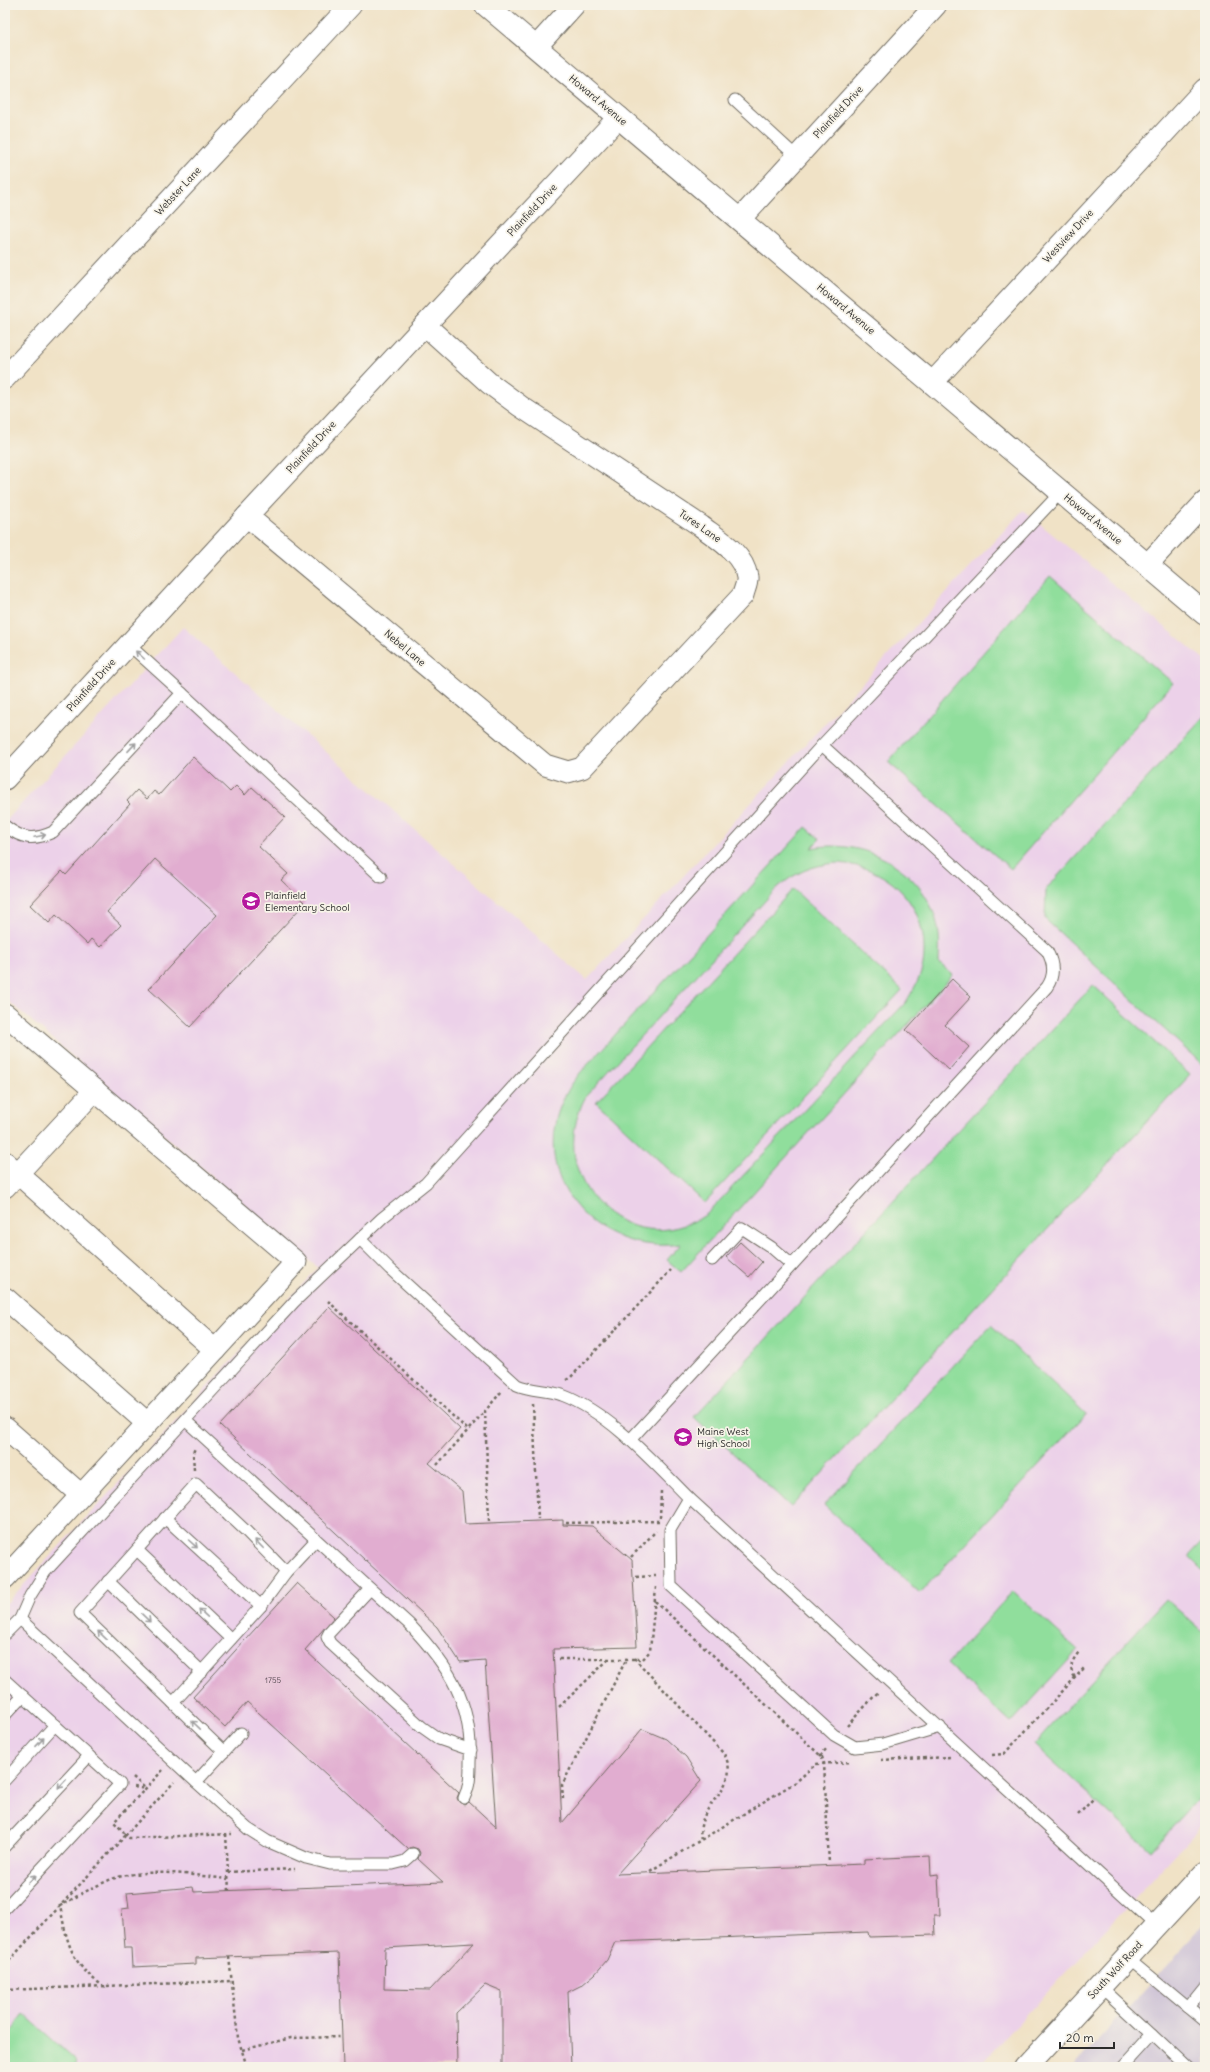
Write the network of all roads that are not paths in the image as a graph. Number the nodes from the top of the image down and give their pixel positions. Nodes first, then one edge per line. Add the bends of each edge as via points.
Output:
1 (351, 5) edge
2 (486, 5) edge
3 (574, 5) edge
4 (936, 5) edge
5 (536, 47) junction
6 (1205, 89) edge
7 (735, 100) dead end
8 (619, 117) junction
9 (797, 157) junction
10 (740, 219) junction
11 (425, 325) junction
12 (5, 378) edge
13 (932, 383) junction
14 (1061, 492) junction
15 (1205, 502) edge
16 (247, 516) junction
17 (1147, 565) junction
18 (1205, 614) edge
19 (128, 644) junction
20 (182, 693) junction
21 (822, 745) junction
22 (568, 772) joint
23 (5, 779) edge
24 (5, 826) edge
25 (381, 877) dead end
26 (5, 1014) edge
27 (95, 1090) junction
28 (9, 1174) edge
29 (360, 1239) junction
30 (712, 1260) dead end
31 (792, 1265) junction
32 (5, 1298) edge
33 (215, 1350) junction
34 (186, 1421) junction
35 (147, 1423) junction
36 (5, 1428) edge
37 (630, 1440) junction
38 (81, 1495) junction
39 (690, 1498) junction
40 (165, 1518) junction
41 (316, 1540) junction
42 (137, 1550) junction
43 (286, 1572) junction
44 (6, 1575) edge
45 (108, 1581) junction
46 (370, 1589) junction
47 (261, 1606) junction
48 (20, 1620) junction
49 (5, 1634) edge
50 (231, 1639) junction
51 (202, 1672) junction
52 (5, 1680) edge
53 (23, 1696) junction
54 (173, 1703) junction
55 (5, 1715) edge
56 (55, 1725) junction
57 (940, 1728) junction
58 (242, 1733) dead end
59 (471, 1750) junction
60 (224, 1752) junction
61 (88, 1756) junction
62 (5, 1780) edge
63 (196, 1782) junction
64 (464, 1798) dead end
65 (5, 1846) edge
66 (413, 1854) dead end
67 (1205, 1873) edge
68 (5, 1908) edge
69 (1156, 1926) junction
70 (1127, 1958) junction
71 (1100, 1986) junction
72 (1205, 1988) edge
73 (1188, 2008) junction
74 (1205, 2022) edge
75 (1152, 2034) junction
76 (1026, 2067) edge
77 (1122, 2067) edge
78 (1187, 2067) edge

1 - 12 street, Webster Lane
2 - 5 street, Howard Avenue
3 - 5 street
4 - 9 street, Plainfield Drive
5 - 8 street, Howard Avenue
6 - 13 street, Westview Drive
7 - 9 lane
8 - 10 street, Howard Avenue
8 - 11 street, Plainfield Drive
9 - 10 street, Plainfield Drive
10 - 13 street, Howard Avenue
11 - 16 street, Plainfield Drive
11 - 22 street, Tures Lane via 489,383 701,526 728,547 740,560 747,578 743,595 582,768
13 - 14 street, Howard Avenue
14 - 17 street, Howard Avenue
14 - 21 lane
15 - 17 street
16 - 19 street, Plainfield Drive
16 - 22 street, Nebel Lane via 545,765
17 - 18 street, Howard Avenue
20 -> 19 lane
19 - 23 street, Plainfield Drive
24 -> 20 lane via 18,836 39,838 54,832
20 - 25 lane
21 - 29 lane via 426,1183
21 - 31 lane via 1041,945 1052,959 1053,968 1051,982 1047,987
26 - 27 street
27 - 28 street
27 - 33 street via 296,1262
28 - 33 street
29 - 34 lane via 294,1302
29 - 37 lane via 517,1385 567,1398 584,1406
30 - 31 lane via 742,1228
31 - 37 lane
32 - 35 street
33 - 35 street
34 - 41 lane
34 - 48 lane via 45,1572 30,1596
35 - 38 street
36 - 38 street
37 - 39 lane
38 - 44 street
39 - 57 lane
39 - 57 lane via 670,1530 671,1586 834,1735 855,1747 883,1744
40 - 42 lane
43 -> 40 lane via 196,1484
40 -> 47 lane
41 - 43 lane
41 - 46 lane
42 - 45 lane
50 -> 42 lane
43 - 47 lane
45 -> 51 lane
54 -> 45 lane via 80,1613
46 - 59 lane via 410,1624 448,1669 467,1714
46 - 59 lane via 329,1633 327,1637 330,1643 422,1727 439,1739
47 - 50 lane
48 - 49 lane
48 - 63 lane
50 - 51 lane
51 - 54 lane
52 - 53 lane
53 - 55 lane
53 - 56 lane
60 -> 54 lane
56 - 61 lane
62 -> 56 lane
57 - 69 lane
58 - 60 lane
59 - 64 lane via 469,1787
60 - 63 lane
61 -> 65 lane
68 -> 61 lane via 120,1784
63 - 66 lane via 248,1829 267,1841 306,1858 330,1864 393,1864 405,1861
67 - 69 street, South Wolf Road
69 - 70 street, South Wolf Road
70 - 71 street, South Wolf Road
70 - 73 lane
71 - 75 lane
71 - 76 street, South Wolf Road
72 - 73 lane
73 - 74 lane
75 - 77 lane
75 - 78 lane

